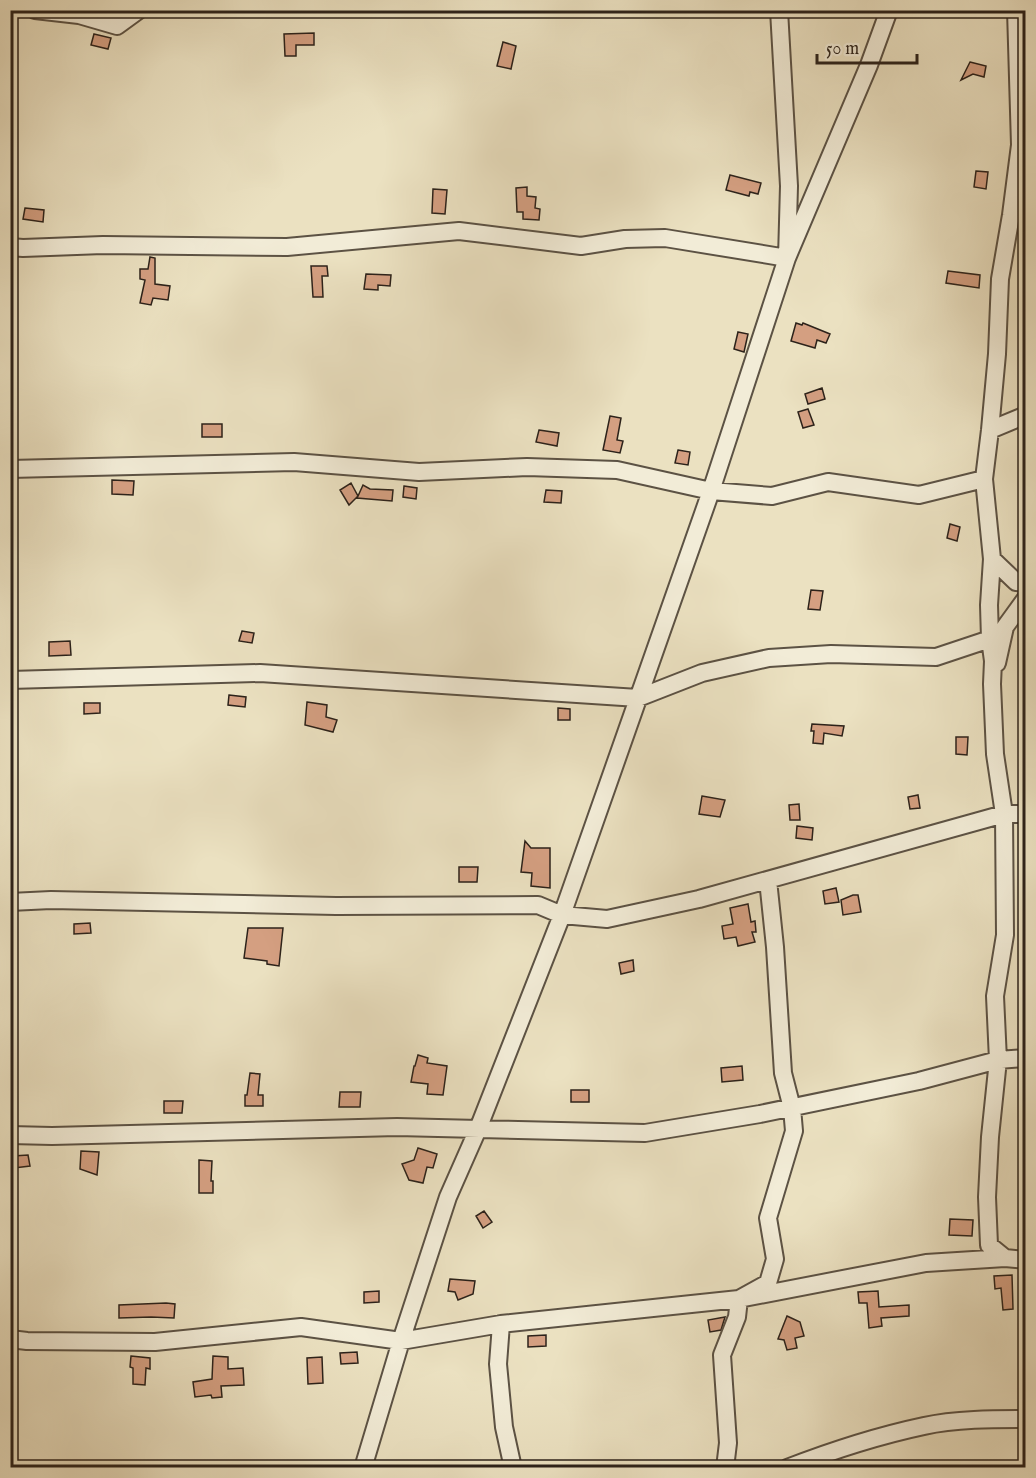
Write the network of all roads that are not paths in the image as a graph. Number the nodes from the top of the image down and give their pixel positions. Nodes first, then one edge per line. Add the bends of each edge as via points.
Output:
1 (35, 10) edge
2 (139, 10) edge
3 (779, 10) edge
4 (889, 10) edge
5 (1016, 10) edge
6 (10, 247) edge
7 (787, 258) junction
8 (1026, 415) edge
9 (990, 430) junction
10 (10, 469) edge
11 (984, 479) junction
12 (711, 491) junction
13 (992, 559) junction
14 (1026, 583) edge
15 (1026, 598) edge
16 (990, 639) junction
17 (10, 680) edge
18 (992, 684) junction
19 (638, 698) junction
20 (1004, 814) junction
21 (1026, 814) edge
22 (768, 880) junction
23 (10, 902) edge
24 (562, 915) junction
25 (1026, 1058) edge
26 (998, 1060) junction
27 (792, 1108) junction
28 (478, 1130) junction
29 (10, 1135) edge
30 (1005, 1258) junction
31 (1026, 1260) edge
32 (739, 1299) junction
33 (501, 1324) junction
34 (10, 1340) edge
35 (401, 1341) junction
36 (1026, 1419) edge
37 (363, 1467) edge
38 (513, 1467) edge
39 (724, 1467) edge
40 (787, 1467) edge

1 - 2 street via 79,15 117,26
3 - 7 street via 789,186
4 - 7 street
5 - 9 street via 1020,145 1000,279
6 - 7 street via 287,247 459,231 581,246 665,238
7 - 12 street
8 - 9 street
9 - 11 street
10 - 12 street via 294,462 419,472 527,467 617,470
11 - 12 street via 919,495 828,482 772,496
11 - 13 street
12 - 19 street
13 - 14 street via 1016,582
13 - 16 street
15 - 18 street via 1005,627
16 - 18 street
16 - 19 street via 936,657 831,654 769,658 702,673
17 - 19 street via 260,673
18 - 20 street
19 - 24 street
20 - 21 street
20 - 22 street
20 - 26 street via 1005,935 995,996
22 - 24 street via 607,919
22 - 27 street via 783,1074
23 - 24 street via 538,905
24 - 28 street
25 - 26 street
26 - 27 street
26 - 30 street via 987,1197 989,1245
27 - 28 street via 645,1133
27 - 32 street via 794,1131 768,1218 775,1259 768,1283
28 - 29 street via 397,1127
28 - 35 street via 448,1197
30 - 31 street
30 - 32 street via 926,1263
32 - 33 street
32 - 39 street via 737,1317 722,1355 728,1443
33 - 35 street
33 - 38 street via 498,1364 504,1427
34 - 35 street via 155,1342 301,1327
35 - 37 street
36 - 40 street via 926,1425

